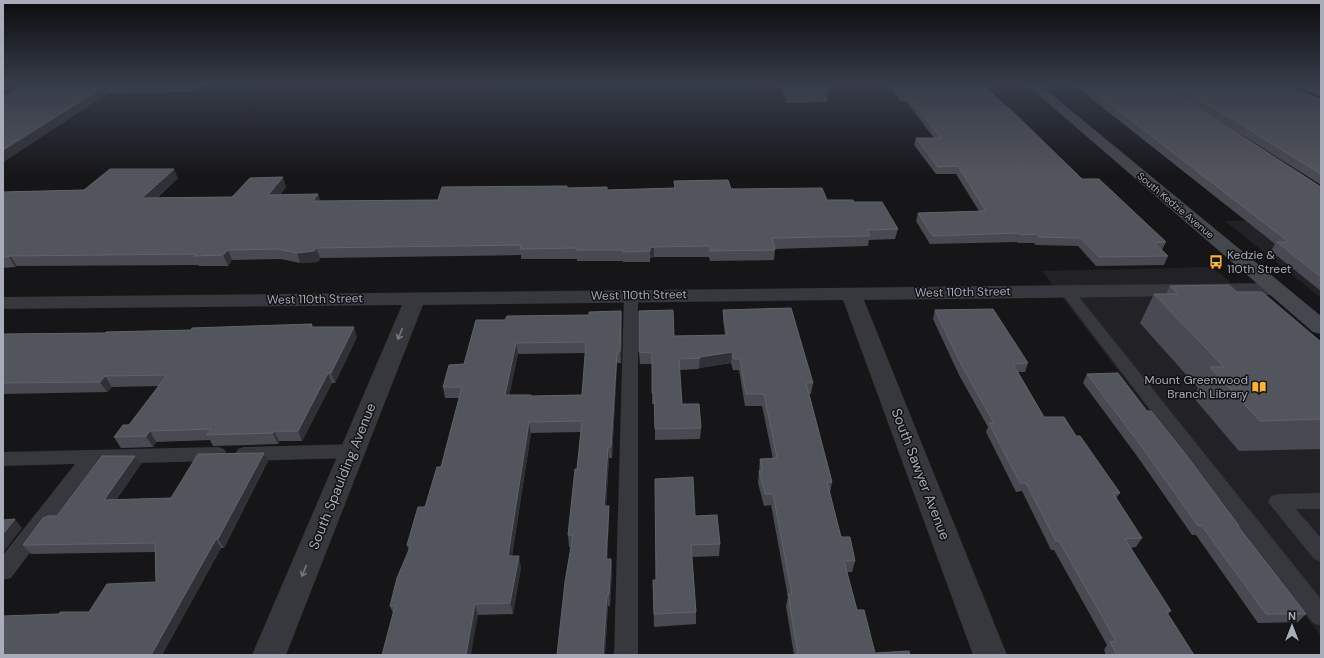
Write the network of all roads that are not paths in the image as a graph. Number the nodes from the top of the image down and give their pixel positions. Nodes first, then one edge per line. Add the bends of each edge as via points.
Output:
1 (1069, 115) edge
2 (1276, 289) junction
3 (1066, 290) junction
4 (851, 293) junction
5 (631, 295) junction
6 (415, 298) junction
7 (7, 306) edge
8 (1321, 327) edge
9 (352, 451) junction
10 (92, 458) junction
11 (3, 459) edge
12 (1321, 501) edge
13 (1321, 553) edge
14 (3, 571) edge
15 (1321, 616) edge
16 (270, 655) edge
17 (626, 655) edge
18 (990, 655) edge

1 - 2 main road, South Kedzie Avenue
2 - 3 street, West 110th Street
2 - 8 main road, South Kedzie Avenue
3 - 4 street, West 110th Street
3 - 15 lane
4 - 5 street, West 110th Street
4 - 18 street, South Sawyer Avenue
5 - 6 street, West 110th Street
5 - 17 lane
6 - 7 street, West 110th Street
6 -> 9 street, South Spaulding Avenue
9 - 10 lane
9 -> 16 street, South Spaulding Avenue
10 - 11 lane
10 - 14 lane
12 - 13 lane via 1278,502

